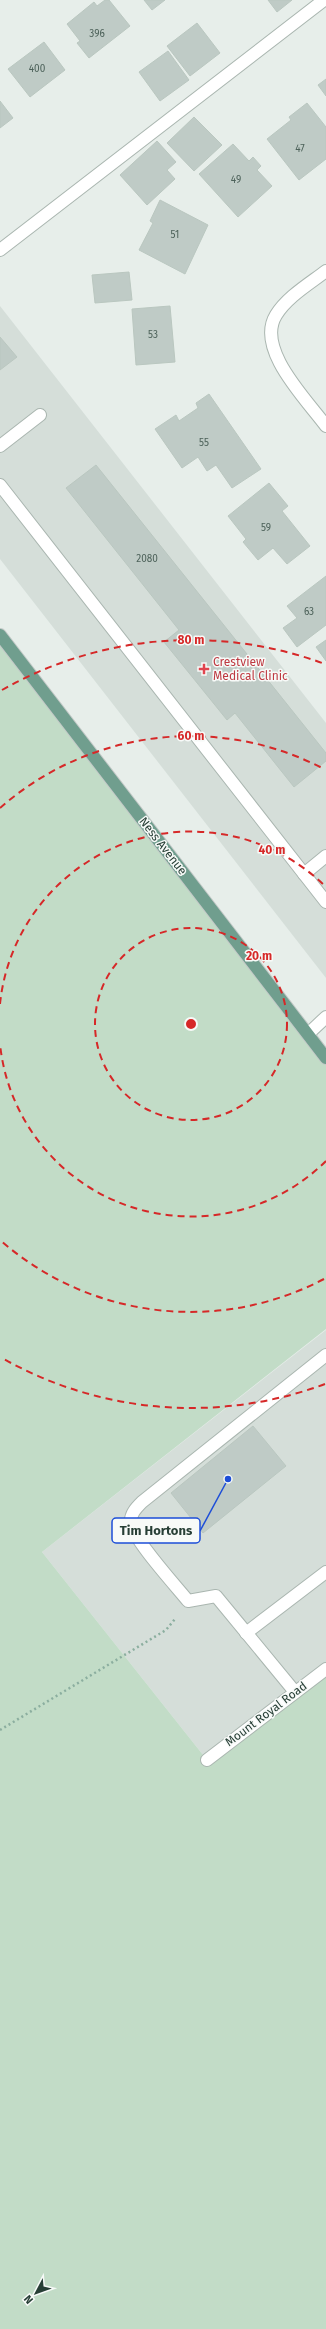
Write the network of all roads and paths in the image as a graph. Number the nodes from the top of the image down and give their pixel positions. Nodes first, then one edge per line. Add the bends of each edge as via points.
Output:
1 (324, 0) edge
2 (0, 250) edge
3 (326, 270) edge
4 (40, 415) dead end
5 (326, 426) edge
6 (0, 446) edge
7 (0, 485) edge
8 (0, 635) edge
9 (326, 856) edge
10 (304, 874) junction
11 (326, 902) edge
12 (326, 1017) edge
13 (308, 1034) junction
14 (326, 1058) edge
15 (326, 1355) edge
16 (326, 1572) edge
17 (188, 1601) junction
18 (246, 1633) junction
19 (326, 1669) edge
20 (295, 1692) junction
21 (0, 1730) edge
22 (207, 1760) dead end

1 - 2 street
3 - 5 street via 283,305 272,324 271,333 277,359
4 - 6 street
7 - 10 street
8 - 13 main road, Ness Avenue
9 - 10 street
10 - 11 street
12 - 13 street
13 - 14 main road, Ness Avenue
15 - 17 street via 142,1502 132,1515 131,1525 135,1535
16 - 18 street
17 - 18 street via 216,1596
17 - 21 path via 166,1630
18 - 20 street
19 - 20 street, Mount Royal Road
20 - 22 street, Mount Royal Road

